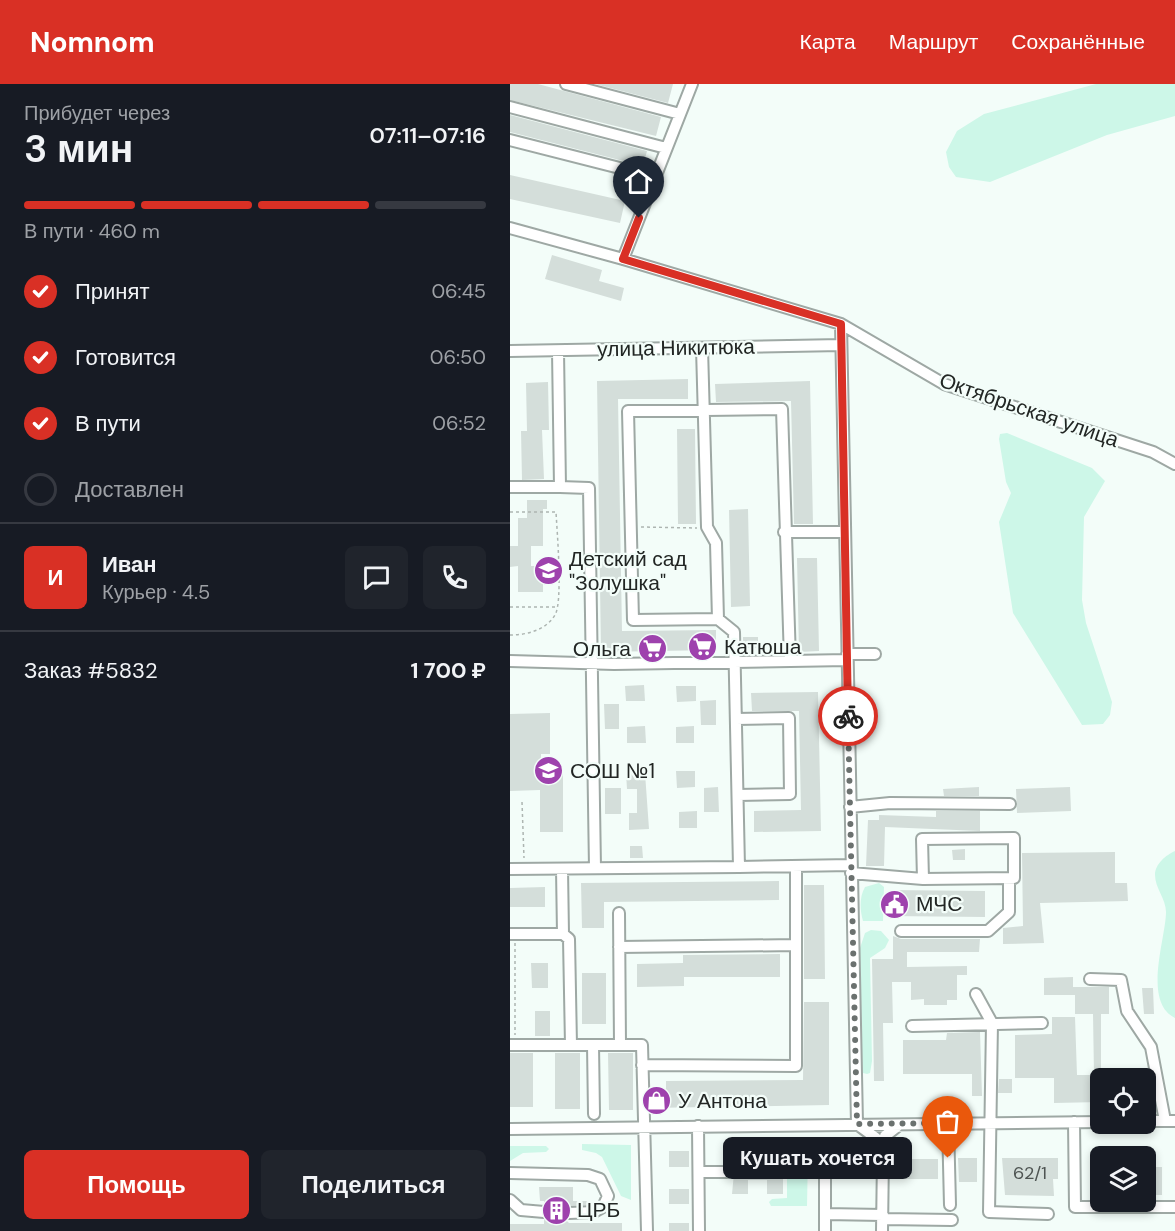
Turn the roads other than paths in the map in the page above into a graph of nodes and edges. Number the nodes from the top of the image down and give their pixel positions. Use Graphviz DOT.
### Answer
graph roads {
  1 [pos="567,84"];
  2 [pos="692,84"];
  3 [pos="510,107"];
  4 [pos="680,114"];
  5 [pos="510,141"];
  6 [pos="666,148"];
  7 [pos="655,177"];
  8 [pos="510,228"];
  9 [pos="623,259"];
  10 [pos="841,324"];
  11 [pos="841,345"];
  12 [pos="702,348"];
  13 [pos="510,351"];
  14 [pos="558,351"];
  15 [pos="704,410"];
  16 [pos="1175,464"];
  17 [pos="560,486"];
  18 [pos="510,487"];
  19 [pos="784,532"];
  20 [pos="845,532"];
  21 [pos="718,619"];
  22 [pos="875,654"];
  23 [pos="847,657"];
  24 [pos="735,660"];
  25 [pos="790,660"];
  26 [pos="510,661"];
  27 [pos="592,662"];
  28 [pos="736,718"];
  29 [pos="738,795"];
  30 [pos="1010,804"];
  31 [pos="850,807"];
  32 [pos="796,866"];
  33 [pos="739,867"];
  34 [pos="562,868"];
  35 [pos="595,868"];
  36 [pos="510,869"];
  37 [pos="851,869"];
  38 [pos="923,879"];
  39 [pos="1009,879"];
  40 [pos="619,913"];
  41 [pos="901,931"];
  42 [pos="512,934"];
  43 [pos="563,934"];
  44 [pos="796,945"];
  45 [pos="619,947"];
  46 [pos="1090,979"];
  47 [pos="976,994"];
  48 [pos="992,1023"];
  49 [pos="1042,1023"];
  50 [pos="912,1026"];
  51 [pos="513,1045"];
  52 [pos="572,1045"];
  53 [pos="593,1045"];
  54 [pos="620,1045"];
  55 [pos="642,1065"];
  56 [pos="594,1114"];
  57 [pos="1170,1121"];
  58 [pos="1074,1122"];
  59 [pos="1090,1122"];
  60 [pos="948,1123"];
  61 [pos="990,1123"];
  62 [pos="857,1124"];
  63 [pos="902,1124"];
  64 [pos="698,1126"];
  65 [pos="645,1127"];
  66 [pos="510,1128"];
  67 [pos="825,1150"];
  68 [pos="883,1156"];
  69 [pos="699,1172"];
  70 [pos="727,1172"];
  71 [pos="510,1173"];
  72 [pos="522,1175"];
  73 [pos="510,1185"];
  74 [pos="510,1200"];
  75 [pos="950,1204"];
  76 [pos="1175,1207"];
  77 [pos="569,1213"];
  78 [pos="825,1214"];
  79 [pos="1048,1214"];
  80 [pos="510,1215"];
  81 [pos="883,1217"];
  82 [pos="951,1220"];
  83 [pos="647,1231"];
  84 [pos="699,1231"];
  85 [pos="825,1231"];
  86 [pos="882,1231"];
  1 -- 4 [label="street"];
  2 -- 4 [label="street"];
  3 -- 6 [label="street"];
  4 -- 6 [label="street"];
  5 -- 7 [label="street"];
  6 -- 7 [label="street"];
  7 -- 9 [label="street"];
  8 -- 9 [label="street, Октябрьская улица"];
  9 -- 10 [label="street, Октябрьская улица"];
  10 -- 11 [label="street"];
  10 -- 16 [label="street, Октябрьская улица"];
  11 -- 12 [label="street, улица Никитюка"];
  11 -- 20 [label="street"];
  12 -- 14 [label="street, улица Никитюка"];
  12 -- 15 [label="street"];
  13 -- 14 [label="street, улица Никитюка"];
  14 -- 17 [label="street"];
  15 -- 19 [label="street"];
  15 -- 21 [label="street"];
  15 -- 21 [label="street"];
  17 -- 18 [label="street"];
  17 -- 27 [label="street"];
  19 -- 20 [label="street"];
  19 -- 25 [label="street"];
  20 -- 23 [label="street"];
  21 -- 24 [label="street"];
  22 -- 23 [label="street"];
  23 -- 25 [label="street"];
  23 -- 31 [label="street"];
  24 -- 25 [label="street"];
  24 -- 27 [label="street"];
  24 -- 28 [label="street"];
  26 -- 27 [label="street"];
  27 -- 35 [label="street"];
  28 -- 29 [label="street"];
  28 -- 29 [label="street"];
  29 -- 33 [label="street"];
  30 -- 31 [label="street"];
  31 -- 37 [label="street"];
  32 -- 33 [label="street"];
  32 -- 37 [label="street"];
  32 -- 44 [label="street"];
  33 -- 35 [label="street"];
  34 -- 35 [label="street"];
  34 -- 36 [label="street"];
  34 -- 43 [label="street"];
  37 -- 38 [label="street"];
  37 -- 62 [label="street"];
  38 -- 39 [label="street"];
  38 -- 39 [label="street"];
  39 -- 41 [label="street"];
  40 -- 45 [label="street"];
  42 -- 43 [label="street"];
  43 -- 52 [label="street"];
  44 -- 45 [label="street"];
  44 -- 55 [label="street"];
  45 -- 54 [label="street"];
  46 -- 57 [label="street"];
  47 -- 48 [label="street"];
  48 -- 49 [label="street"];
  48 -- 50 [label="street"];
  48 -- 61 [label="street"];
  51 -- 52 [label="street"];
  52 -- 53 [label="street"];
  53 -- 54 [label="street"];
  53 -- 56 [label="street"];
  54 -- 55 [label="street"];
  55 -- 65 [label="street"];
  58 -- 59 [label="street"];
  58 -- 61 [label="street"];
  58 -- 76 [label="street"];
  60 -- 61 [label="street"];
  60 -- 63 [label="street"];
  60 -- 75 [label="street"];
  61 -- 79 [label="street"];
  62 -- 63 [label="street"];
  62 -- 64 [label="street"];
  62 -- 68 [label="street"];
  63 -- 68 [label="street"];
  64 -- 65 [label="street"];
  64 -- 69 [label="street"];
  65 -- 66 [label="street"];
  65 -- 83 [label="street"];
  67 -- 78 [label="street"];
  68 -- 81 [label="street"];
  69 -- 70 [label="street"];
  69 -- 84 [label="street"];
  71 -- 72 [label="street"];
  72 -- 73 [label="street"];
  72 -- 77 [label="street"];
  74 -- 80 [label="street"];
  78 -- 81 [label="street"];
  78 -- 85 [label="street"];
  81 -- 82 [label="street"];
  81 -- 86 [label="street"];
}
